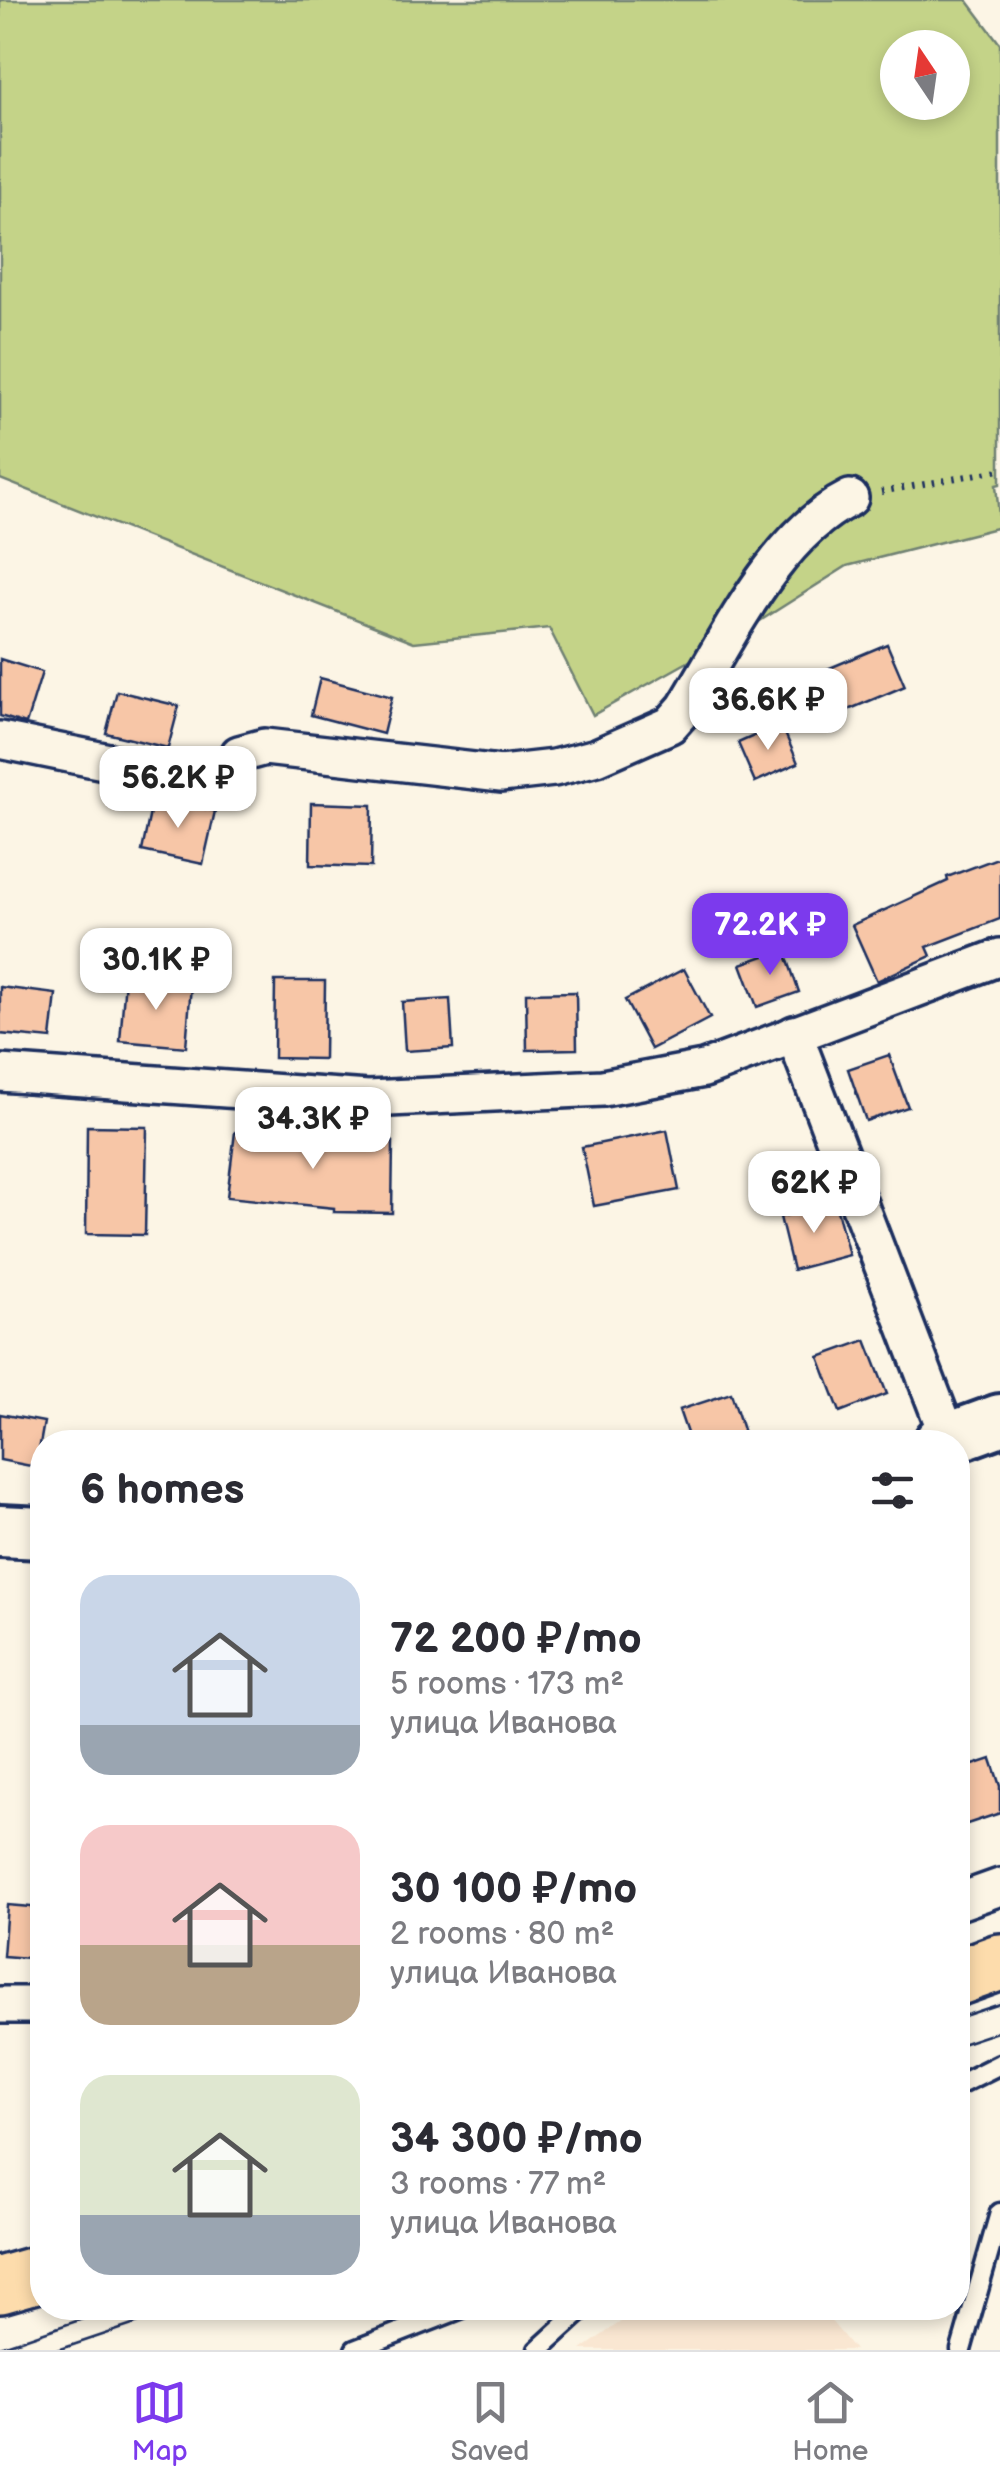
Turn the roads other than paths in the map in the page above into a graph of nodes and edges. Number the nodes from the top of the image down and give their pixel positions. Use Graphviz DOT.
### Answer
graph roads {
  1 [pos="850,498"];
  2 [pos="0,740"];
  3 [pos="1000,957"];
  4 [pos="794,1034"];
  5 [pos="0,1073"];
  6 [pos="1000,1420"];
  7 [pos="941,1430"];
  8 [pos="970,1431"];
  9 [pos="0,1531"];
  10 [pos="30,1533"];
  11 [pos="1000,1888"];
  12 [pos="970,1898"];
  13 [pos="1000,1962"];
  14 [pos="970,1973"];
  15 [pos="0,2005"];
  16 [pos="30,2006"];
  17 [pos="1000,2064"];
  18 [pos="970,2079"];
  19 [pos="1000,2213"];
  20 [pos="30,2276"];
  21 [pos="0,2285"];
  22 [pos="970,2314"];
  23 [pos="431,2320"];
  24 [pos="571,2320"];
  25 [pos="968,2320"];
  26 [pos="354,2350"];
  27 [pos="538,2350"];
  28 [pos="961,2350"];
  1 -- 2 [label="street"];
  3 -- 4 [label="street"];
  4 -- 5 [label="street"];
  4 -- 7 [label="street"];
  6 -- 8 [label="main road"];
  9 -- 10 [label="main road"];
  11 -- 12 [label="street"];
  13 -- 14 [label="main road"];
  15 -- 16 [label="street"];
  17 -- 18 [label="lane"];
  19 -- 22 [label="lane"];
  20 -- 21 [label="main road"];
  23 -- 26 [label="lane"];
  24 -- 27 [label="lane"];
  25 -- 28 [label="lane"];
}
